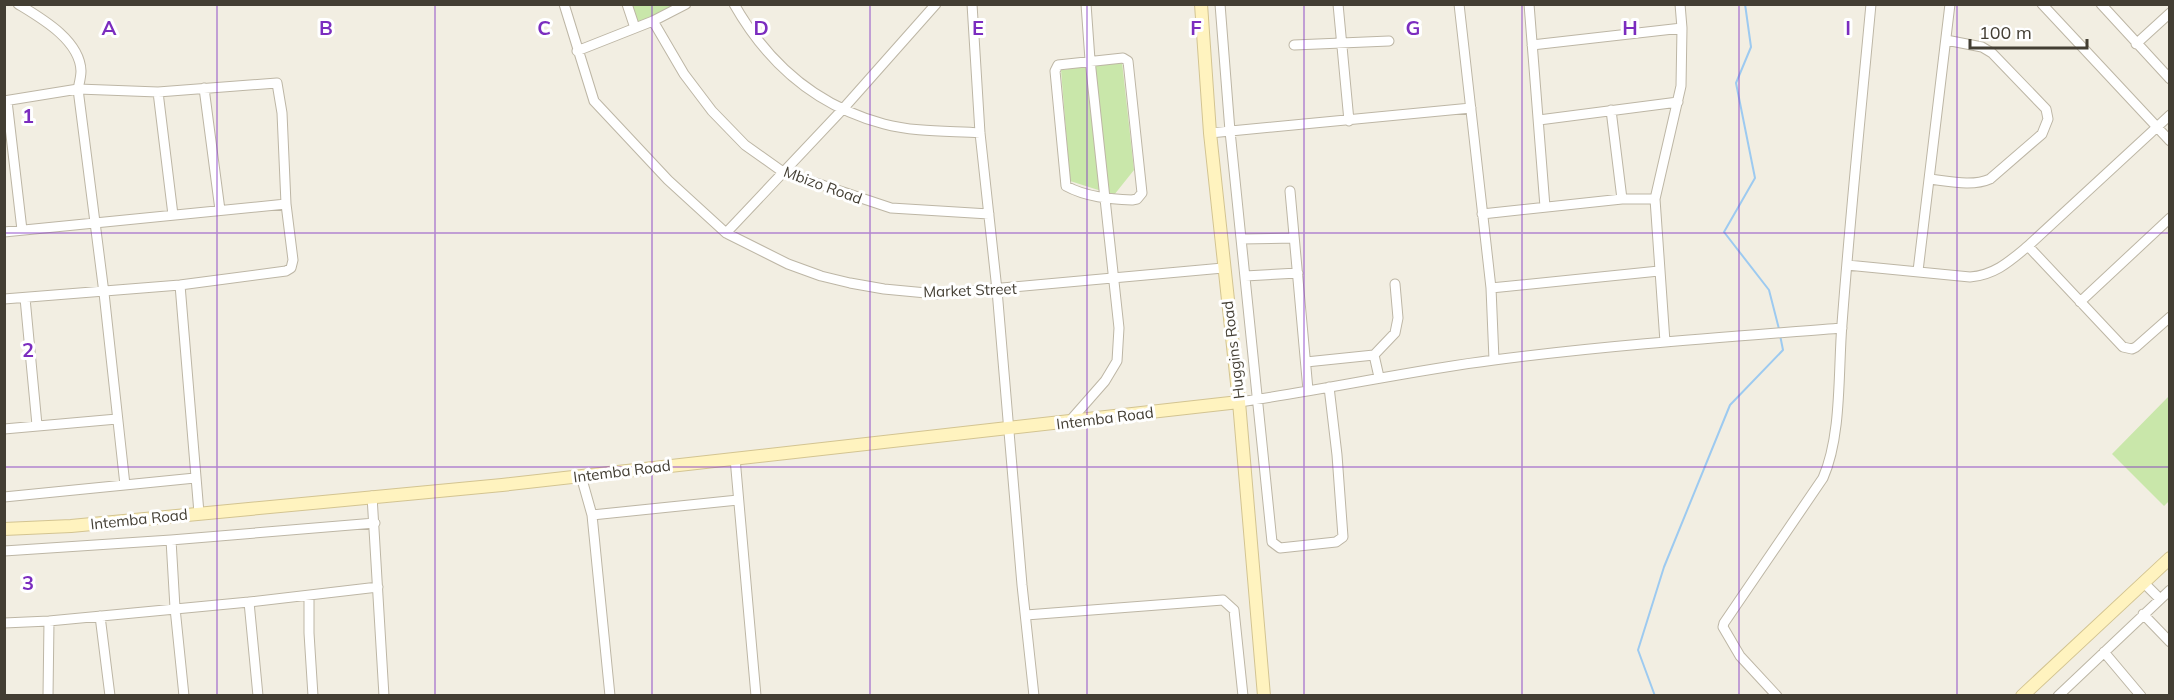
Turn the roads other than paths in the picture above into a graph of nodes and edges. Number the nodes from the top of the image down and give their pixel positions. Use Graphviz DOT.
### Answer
graph roads {
  1 [pos="564,4"];
  2 [pos="627,4"];
  3 [pos="686,4"];
  4 [pos="734,4"];
  5 [pos="936,4"];
  6 [pos="972,4"];
  7 [pos="1086,4"];
  8 [pos="1202,4"];
  9 [pos="1220,4"];
  10 [pos="1338,4"];
  11 [pos="1460,4"];
  12 [pos="1529,4"];
  13 [pos="1680,4"];
  14 [pos="1871,4"];
  15 [pos="1950,4"];
  16 [pos="2043,4"];
  17 [pos="2101,4"];
  18 [pos="23,6"];
  19 [pos="2169,13"];
  20 [pos="653,21"];
  21 [pos="635,28"];
  22 [pos="1682,28"];
  23 [pos="1946,40"];
  24 [pos="1389,41"];
  25 [pos="1342,42"];
  26 [pos="2136,44"];
  27 [pos="1294,45"];
  28 [pos="1532,45"];
  29 [pos="577,51"];
  30 [pos="1090,60"];
  31 [pos="2169,79"];
  32 [pos="204,88"];
  33 [pos="78,89"];
  34 [pos="158,92"];
  35 [pos="6,101"];
  36 [pos="1678,102"];
  37 [pos="1471,108"];
  38 [pos="842,110"];
  39 [pos="1611,110"];
  40 [pos="2169,115"];
  41 [pos="1539,120"];
  42 [pos="1349,121"];
  43 [pos="2157,128"];
  44 [pos="1230,131"];
  45 [pos="980,133"];
  46 [pos="1210,133"];
  47 [pos="2169,141"];
  48 [pos="783,172"];
  49 [pos="1929,179"];
  50 [pos="1290,190"];
  51 [pos="1105,199"];
  52 [pos="1622,199"];
  53 [pos="1655,199"];
  54 [pos="286,204"];
  55 [pos="1545,207"];
  56 [pos="220,210"];
  57 [pos="989,214"];
  58 [pos="1482,214"];
  59 [pos="173,215"];
  60 [pos="2169,218"];
  61 [pos="95,224"];
  62 [pos="22,230"];
  63 [pos="4,232"];
  64 [pos="726,233"];
  65 [pos="1294,238"];
  66 [pos="1241,239"];
  67 [pos="2028,246"];
  68 [pos="1847,266"];
  69 [pos="1223,268"];
  70 [pos="1659,271"];
  71 [pos="1918,271"];
  72 [pos="1298,273"];
  73 [pos="1245,276"];
  74 [pos="1114,279"];
  75 [pos="1395,284"];
  76 [pos="180,285"];
  77 [pos="1491,288"];
  78 [pos="997,290"];
  79 [pos="104,293"];
  80 [pos="25,298"];
  81 [pos="4,299"];
  82 [pos="2080,302"];
  83 [pos="2169,317"];
  84 [pos="1842,328"];
  85 [pos="1665,342"];
  86 [pos="1374,355"];
  87 [pos="1494,360"];
  88 [pos="1306,362"];
  89 [pos="1380,377"];
  90 [pos="1329,387"];
  91 [pos="1308,390"];
  92 [pos="1258,399"];
  93 [pos="1239,402"];
  94 [pos="117,419"];
  95 [pos="1069,422"];
  96 [pos="37,425"];
  97 [pos="4,429"];
  98 [pos="1009,429"];
  99 [pos="735,458"];
  100 [pos="581,476"];
  101 [pos="195,478"];
  102 [pos="125,485"];
  103 [pos="372,496"];
  104 [pos="4,497"];
  105 [pos="738,500"];
  106 [pos="199,513"];
  107 [pos="592,515"];
  108 [pos="375,523"];
  109 [pos="4,529"];
  110 [pos="171,540"];
  111 [pos="4,551"];
  112 [pos="2169,558"];
  113 [pos="2143,582"];
  114 [pos="378,587"];
  115 [pos="2169,590"];
  116 [pos="309,596"];
  117 [pos="2160,599"];
  118 [pos="249,602"];
  119 [pos="175,608"];
  120 [pos="2143,614"];
  121 [pos="1026,615"];
  122 [pos="100,616"];
  123 [pos="49,621"];
  124 [pos="4,623"];
  125 [pos="2169,642"];
  126 [pos="2104,652"];
  127 [pos="2141,695"];
  128 [pos="48,696"];
  129 [pos="110,696"];
  130 [pos="184,696"];
  131 [pos="258,696"];
  132 [pos="313,696"];
  133 [pos="384,696"];
  134 [pos="610,696"];
  135 [pos="756,696"];
  136 [pos="1034,696"];
  137 [pos="1243,696"];
  138 [pos="1264,696"];
  139 [pos="1777,696"];
  140 [pos="2022,696"];
  141 [pos="2058,696"];
  1 -- 29 [label="street, Market Street"];
  2 -- 21 [label="street"];
  3 -- 20 [label="street"];
  4 -- 38 [label="street"];
  5 -- 38 [label="street"];
  6 -- 45 [label="street"];
  7 -- 30 [label="street"];
  8 -- 46 [label="street, Huggins Road"];
  9 -- 44 [label="street"];
  10 -- 25 [label="street"];
  11 -- 37 [label="street"];
  12 -- 28 [label="street"];
  13 -- 22 [label="street"];
  14 -- 68 [label="street"];
  15 -- 23 [label="street"];
  16 -- 43 [label="street"];
  17 -- 26 [label="street"];
  18 -- 33 [label="street"];
  19 -- 26 [label="street"];
  20 -- 21 [label="street"];
  20 -- 48 [label="street, Mbizo Road"];
  21 -- 29 [label="street"];
  22 -- 28 [label="street"];
  22 -- 36 [label="street"];
  23 -- 49 [label="street"];
  23 -- 49 [label="street"];
  24 -- 25 [label="street"];
  25 -- 27 [label="street"];
  25 -- 42 [label="street"];
  26 -- 31 [label="street"];
  28 -- 41 [label="street"];
  29 -- 64 [label="street, Market Street"];
  30 -- 51 [label="street"];
  30 -- 51 [label="street"];
  30 -- 51 [label="street"];
  32 -- 34 [label="street"];
  32 -- 54 [label="street"];
  32 -- 56 [label="street"];
  33 -- 34 [label="street"];
  33 -- 35 [label="street"];
  33 -- 61 [label="street"];
  34 -- 59 [label="street"];
  35 -- 62 [label="street"];
  36 -- 39 [label="street"];
  36 -- 53 [label="street"];
  37 -- 42 [label="street"];
  37 -- 58 [label="street"];
  38 -- 45 [label="street"];
  38 -- 48 [label="street"];
  39 -- 41 [label="street"];
  39 -- 52 [label="street"];
  40 -- 43 [label="street"];
  41 -- 55 [label="street"];
  42 -- 44 [label="street"];
  43 -- 47 [label="street"];
  43 -- 67 [label="street"];
  44 -- 46 [label="street"];
  44 -- 66 [label="street"];
  45 -- 57 [label="street"];
  46 -- 69 [label="street, Huggins Road"];
  48 -- 57 [label="street, Mbizo Road"];
  48 -- 64 [label="street"];
  49 -- 71 [label="street"];
  50 -- 65 [label="street"];
  51 -- 74 [label="street"];
  52 -- 53 [label="street"];
  52 -- 55 [label="street"];
  53 -- 70 [label="street"];
  54 -- 56 [label="street"];
  54 -- 76 [label="street"];
  55 -- 58 [label="street"];
  56 -- 59 [label="street"];
  57 -- 78 [label="street"];
  58 -- 77 [label="street"];
  59 -- 61 [label="street"];
  60 -- 82 [label="street"];
  61 -- 62 [label="street"];
  61 -- 79 [label="street"];
  62 -- 63 [label="street"];
  64 -- 78 [label="street, Market Street"];
  65 -- 66 [label="street"];
  65 -- 72 [label="street"];
  66 -- 73 [label="street"];
  67 -- 71 [label="street"];
  67 -- 82 [label="street"];
  68 -- 71 [label="street"];
  68 -- 84 [label="street"];
  69 -- 74 [label="street, Market Street"];
  69 -- 93 [label="street, Huggins Road"];
  70 -- 77 [label="street"];
  70 -- 85 [label="street"];
  72 -- 73 [label="street"];
  72 -- 88 [label="street"];
  73 -- 92 [label="street"];
  74 -- 78 [label="street, Market Street"];
  74 -- 95 [label="street"];
  75 -- 86 [label="street"];
  76 -- 79 [label="street"];
  76 -- 101 [label="street"];
  77 -- 87 [label="street"];
  78 -- 98 [label="street"];
  79 -- 80 [label="street"];
  79 -- 94 [label="street"];
  80 -- 81 [label="street"];
  80 -- 96 [label="street"];
  82 -- 83 [label="street"];
  84 -- 85 [label="street"];
  84 -- 139 [label="street"];
  85 -- 87 [label="street"];
  86 -- 88 [label="street"];
  86 -- 89 [label="street"];
  87 -- 89 [label="street"];
  88 -- 91 [label="street"];
  89 -- 90 [label="street"];
  90 -- 91 [label="street"];
  90 -- 92 [label="street"];
  91 -- 92 [label="street"];
  92 -- 93 [label="street"];
  93 -- 95 [label="street, Intemba Road"];
  93 -- 138 [label="street, Huggins Road"];
  94 -- 96 [label="street"];
  94 -- 102 [label="street"];
  95 -- 98 [label="street, Intemba Road"];
  96 -- 97 [label="street"];
  98 -- 99 [label="street, Intemba Road"];
  98 -- 121 [label="street"];
  99 -- 100 [label="street, Intemba Road"];
  99 -- 105 [label="street"];
  100 -- 103 [label="street, Intemba Road"];
  100 -- 107 [label="street"];
  101 -- 102 [label="street"];
  101 -- 106 [label="street"];
  102 -- 104 [label="street"];
  103 -- 106 [label="street, Intemba Road"];
  103 -- 108 [label="street"];
  105 -- 107 [label="street"];
  105 -- 135 [label="street"];
  106 -- 109 [label="street, Intemba Road"];
  107 -- 134 [label="street"];
  108 -- 110 [label="street"];
  108 -- 114 [label="street"];
  110 -- 111 [label="street"];
  110 -- 119 [label="street"];
  112 -- 113 [label="street"];
  113 -- 117 [label="street"];
  113 -- 140 [label="street"];
  114 -- 116 [label="street"];
  114 -- 133 [label="street"];
  115 -- 117 [label="street"];
  116 -- 118 [label="street"];
  116 -- 132 [label="street"];
  117 -- 120 [label="street"];
  118 -- 119 [label="street"];
  118 -- 131 [label="street"];
  119 -- 122 [label="street"];
  119 -- 130 [label="street"];
  120 -- 125 [label="street"];
  120 -- 126 [label="street"];
  121 -- 136 [label="street"];
  121 -- 137 [label="street"];
  122 -- 123 [label="street"];
  122 -- 129 [label="street"];
  123 -- 124 [label="street"];
  123 -- 128 [label="street"];
  126 -- 127 [label="street"];
  126 -- 141 [label="street"];
}
